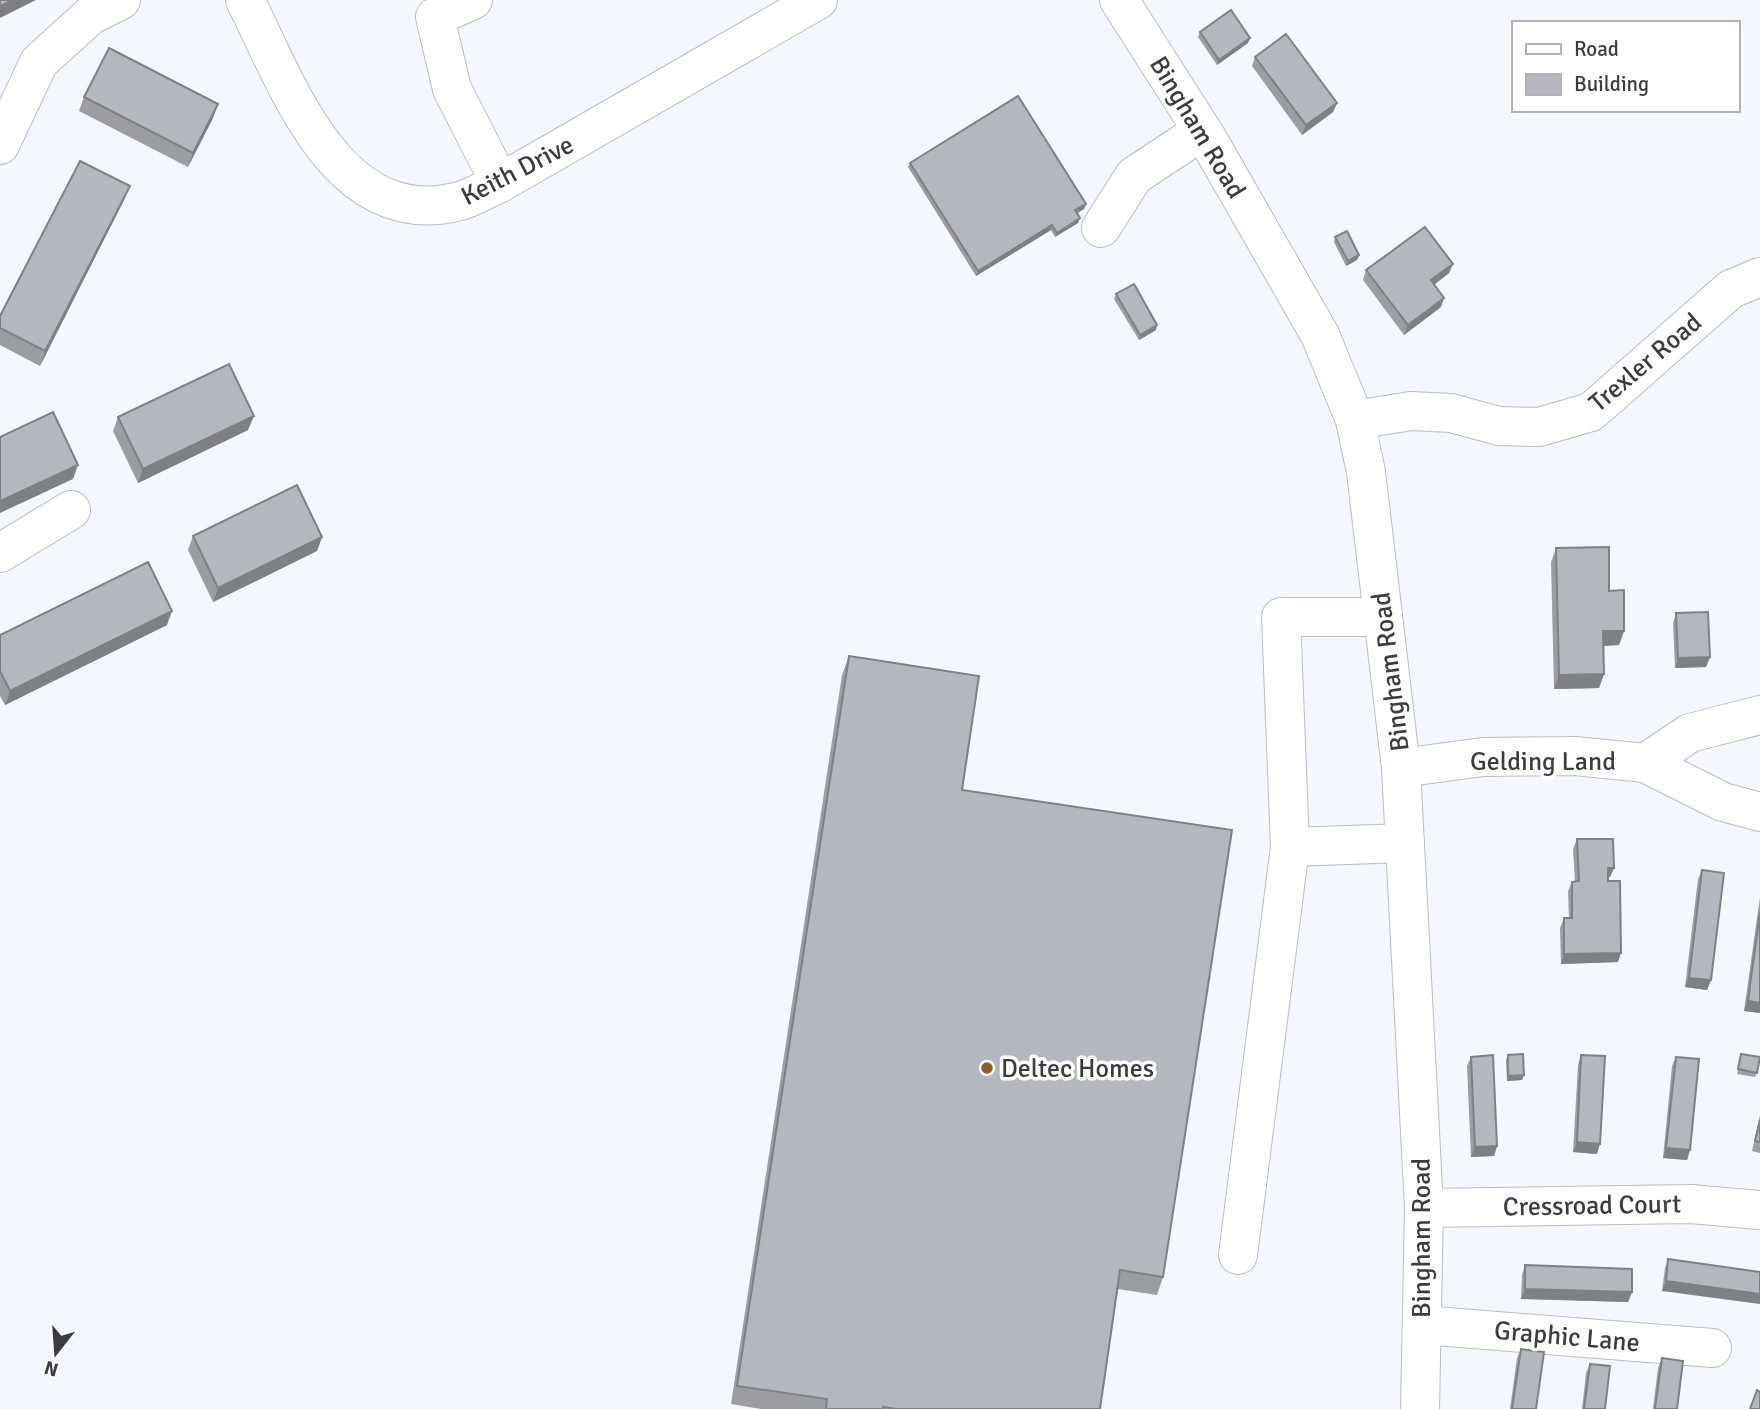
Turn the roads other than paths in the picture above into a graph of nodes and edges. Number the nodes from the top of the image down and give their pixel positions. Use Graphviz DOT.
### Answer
graph roads {
  1 [pos="121,0"];
  2 [pos="245,0"];
  3 [pos="473,0"];
  4 [pos="818,0"];
  5 [pos="1119,0"];
  6 [pos="1202,131"];
  7 [pos="1,141"];
  8 [pos="500,183"];
  9 [pos="1101,228"];
  10 [pos="1760,277"];
  11 [pos="1355,420"];
  12 [pos="71,510"];
  13 [pos="0,553"];
  14 [pos="1383,617"];
  15 [pos="1760,715"];
  16 [pos="1645,763"];
  17 [pos="1401,768"];
  18 [pos="1760,812"];
  19 [pos="1405,843"];
  20 [pos="1290,847"];
  21 [pos="1424,1208"];
  22 [pos="1760,1210"];
  23 [pos="1238,1255"];
  24 [pos="1422,1325"];
  25 [pos="1712,1348"];
  26 [pos="1420,1409"];
  1 -- 7 [label="street"];
  2 -- 8 [label="street, Keith Drive"];
  3 -- 8 [label="street"];
  4 -- 8 [label="street, Keith Drive"];
  5 -- 6 [label="street, Bingham Road"];
  6 -- 9 [label="street"];
  6 -- 11 [label="street, Bingham Road"];
  10 -- 11 [label="street, Trexler Road"];
  11 -- 14 [label="street, Bingham Road"];
  12 -- 13 [label="street"];
  14 -- 17 [label="street, Bingham Road"];
  14 -- 20 [label="street"];
  15 -- 16 [label="street"];
  16 -- 17 [label="street, Gelding Land"];
  16 -- 18 [label="street, Gelding Land"];
  17 -- 19 [label="street, Bingham Road"];
  19 -- 20 [label="street"];
  19 -- 21 [label="street, Bingham Road"];
  20 -- 23 [label="street"];
  21 -- 22 [label="street, Cressroad Court"];
  21 -- 24 [label="street, Bingham Road"];
  24 -- 25 [label="street, Graphic Lane"];
  24 -- 26 [label="street, Bingham Road"];
}
